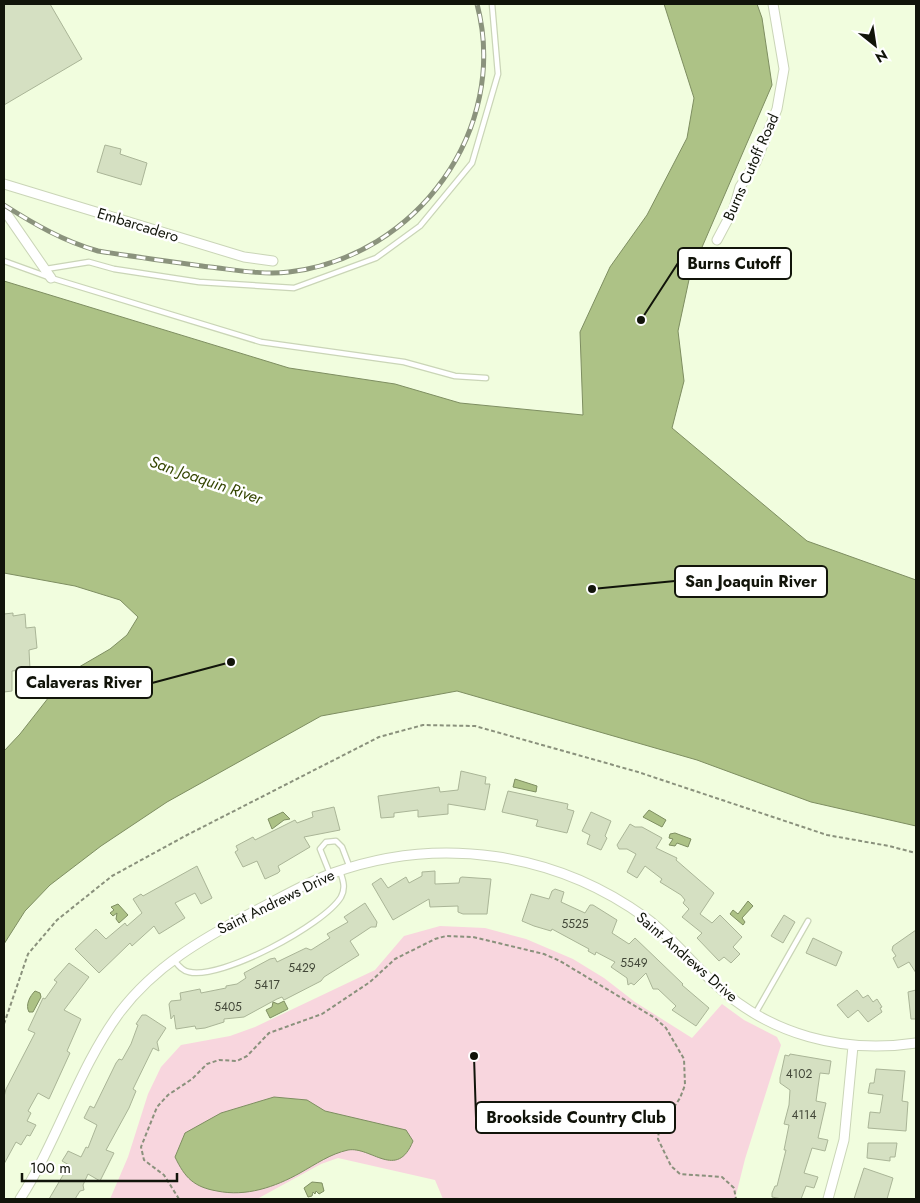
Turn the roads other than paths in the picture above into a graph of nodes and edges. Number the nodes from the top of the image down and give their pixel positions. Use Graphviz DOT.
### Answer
graph roads {
  1 [pos="492,4"];
  2 [pos="773,4"];
  3 [pos="4,184"];
  4 [pos="4,210"];
  5 [pos="717,240"];
  6 [pos="4,261"];
  7 [pos="273,261"];
  8 [pos="46,269"];
  9 [pos="51,278"];
  10 [pos="486,378"];
  11 [pos="345,869"];
  12 [pos="330,874"];
  13 [pos="808,921"];
  14 [pos="173,960"];
  15 [pos="754,1014"];
  16 [pos="916,1043"];
  17 [pos="853,1046"];
  18 [pos="20,1199"];
  19 [pos="828,1199"];
  1 -- 8 [label="lane"];
  2 -- 5 [label="street, Burns Cutoff Road"];
  3 -- 7 [label="street, Embarcadero"];
  4 -- 8 [label="street"];
  6 -- 9 [label="lane"];
  8 -- 9 [label="street"];
  9 -- 10 [label="lane"];
  11 -- 12 [label="street, Saint Andrews Drive"];
  11 -- 12 [label="lane"];
  11 -- 14 [label="lane"];
  11 -- 15 [label="street, Saint Andrews Drive"];
  12 -- 14 [label="street, Saint Andrews Drive"];
  13 -- 15 [label="lane"];
  14 -- 18 [label="street, Saint Andrews Drive"];
  15 -- 17 [label="street, Saint Andrews Drive"];
  16 -- 17 [label="street, Saint Andrews Drive"];
  17 -- 19 [label="street"];
}
